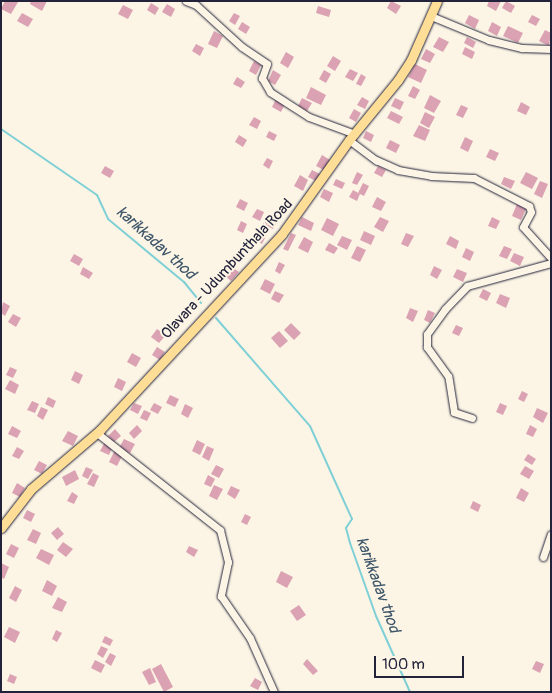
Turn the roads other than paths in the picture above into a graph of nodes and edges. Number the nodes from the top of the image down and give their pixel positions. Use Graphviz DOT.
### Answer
graph roads {
  1 [pos="186,1"];
  2 [pos="437,1"];
  3 [pos="431,16"];
  4 [pos="551,50"];
  5 [pos="352,137"];
  6 [pos="551,258"];
  7 [pos="551,263"];
  8 [pos="472,418"];
  9 [pos="97,433"];
  10 [pos="1,528"];
  11 [pos="551,534"];
  12 [pos="543,557"];
  13 [pos="274,692"];
  1 -- 5 [label="street"];
  2 -- 3 [label="main road, Olavara - Udumbunthala Road"];
  3 -- 4 [label="street"];
  3 -- 5 [label="main road, Olavara - Udumbunthala Road"];
  5 -- 6 [label="street"];
  5 -- 9 [label="main road, Olavara - Udumbunthala Road"];
  7 -- 8 [label="street"];
  9 -- 10 [label="main road, Olavara - Udumbunthala Road"];
  9 -- 13 [label="street"];
  11 -- 12 [label="street"];
}
